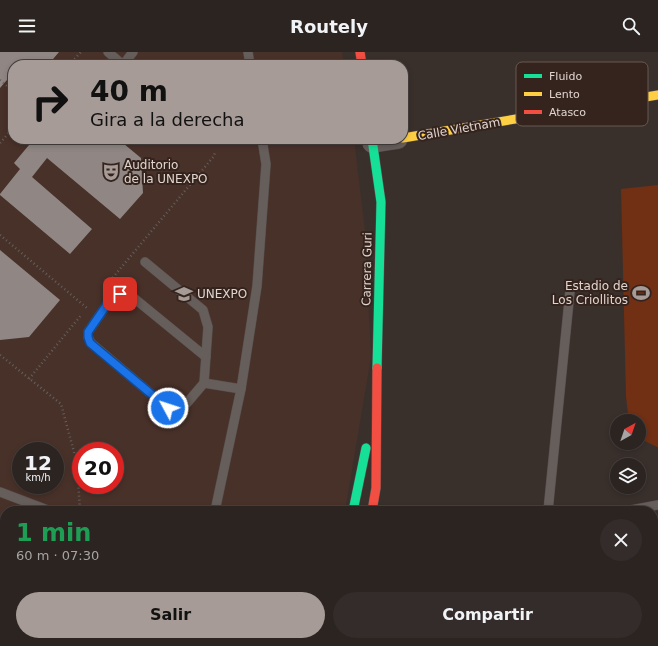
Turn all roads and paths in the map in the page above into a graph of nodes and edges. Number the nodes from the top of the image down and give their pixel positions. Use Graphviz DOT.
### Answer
graph roads {
  1 [pos="81,52"];
  2 [pos="108,52"];
  3 [pos="133,52"];
  4 [pos="74,60"];
  5 [pos="117,60"];
  6 [pos="127,60"];
  7 [pos="0,80"];
  8 [pos="8,87"];
  9 [pos="658,96"];
  10 [pos="648,98"];
  11 [pos="516,119"];
  12 [pos="8,134"];
  13 [pos="408,137"];
  14 [pos="0,143"];
  15 [pos="216,144"];
  16 [pos="263,144"];
  17 [pos="372,144"];
  18 [pos="0,235"];
  19 [pos="145,262"];
  20 [pos="103,289"];
  21 [pos="570,291"];
  22 [pos="91,304"];
  23 [pos="83,314"];
  24 [pos="0,356"];
  25 [pos="206,357"];
  26 [pos="29,379"];
  27 [pos="204,383"];
  28 [pos="241,389"];
  29 [pos="376,400"];
  30 [pos="0,492"];
  31 [pos="37,506"];
  32 [pos="80,506"];
  33 [pos="216,506"];
  34 [pos="354,506"];
  35 [pos="373,506"];
  36 [pos="548,506"];
  1 -- 4 [label="path"];
  2 -- 5 [label="lane"];
  3 -- 6 [label="lane"];
  7 -- 8 [label="path"];
  9 -- 10 [label="street, Calle Vietnam"];
  11 -- 13 [label="street, Calle Vietnam"];
  12 -- 14 [label="path"];
  15 -- 20 [label="path"];
  16 -- 28 [label="lane"];
  17 -- 29 [label="street, Carrera Guri"];
  18 -- 22 [label="path"];
  19 -- 25 [label="lane"];
  21 -- 36 [label="lane"];
  23 -- 26 [label="path"];
  24 -- 26 [label="path"];
  25 -- 27 [label="lane"];
  25 -- 27 [label="lane"];
  26 -- 32 [label="path"];
  27 -- 28 [label="lane"];
  28 -- 33 [label="lane"];
  29 -- 34 [label="street, Carrera Guri"];
  29 -- 35 [label="street, Carrera Guri"];
  30 -- 31 [label="lane"];
}
